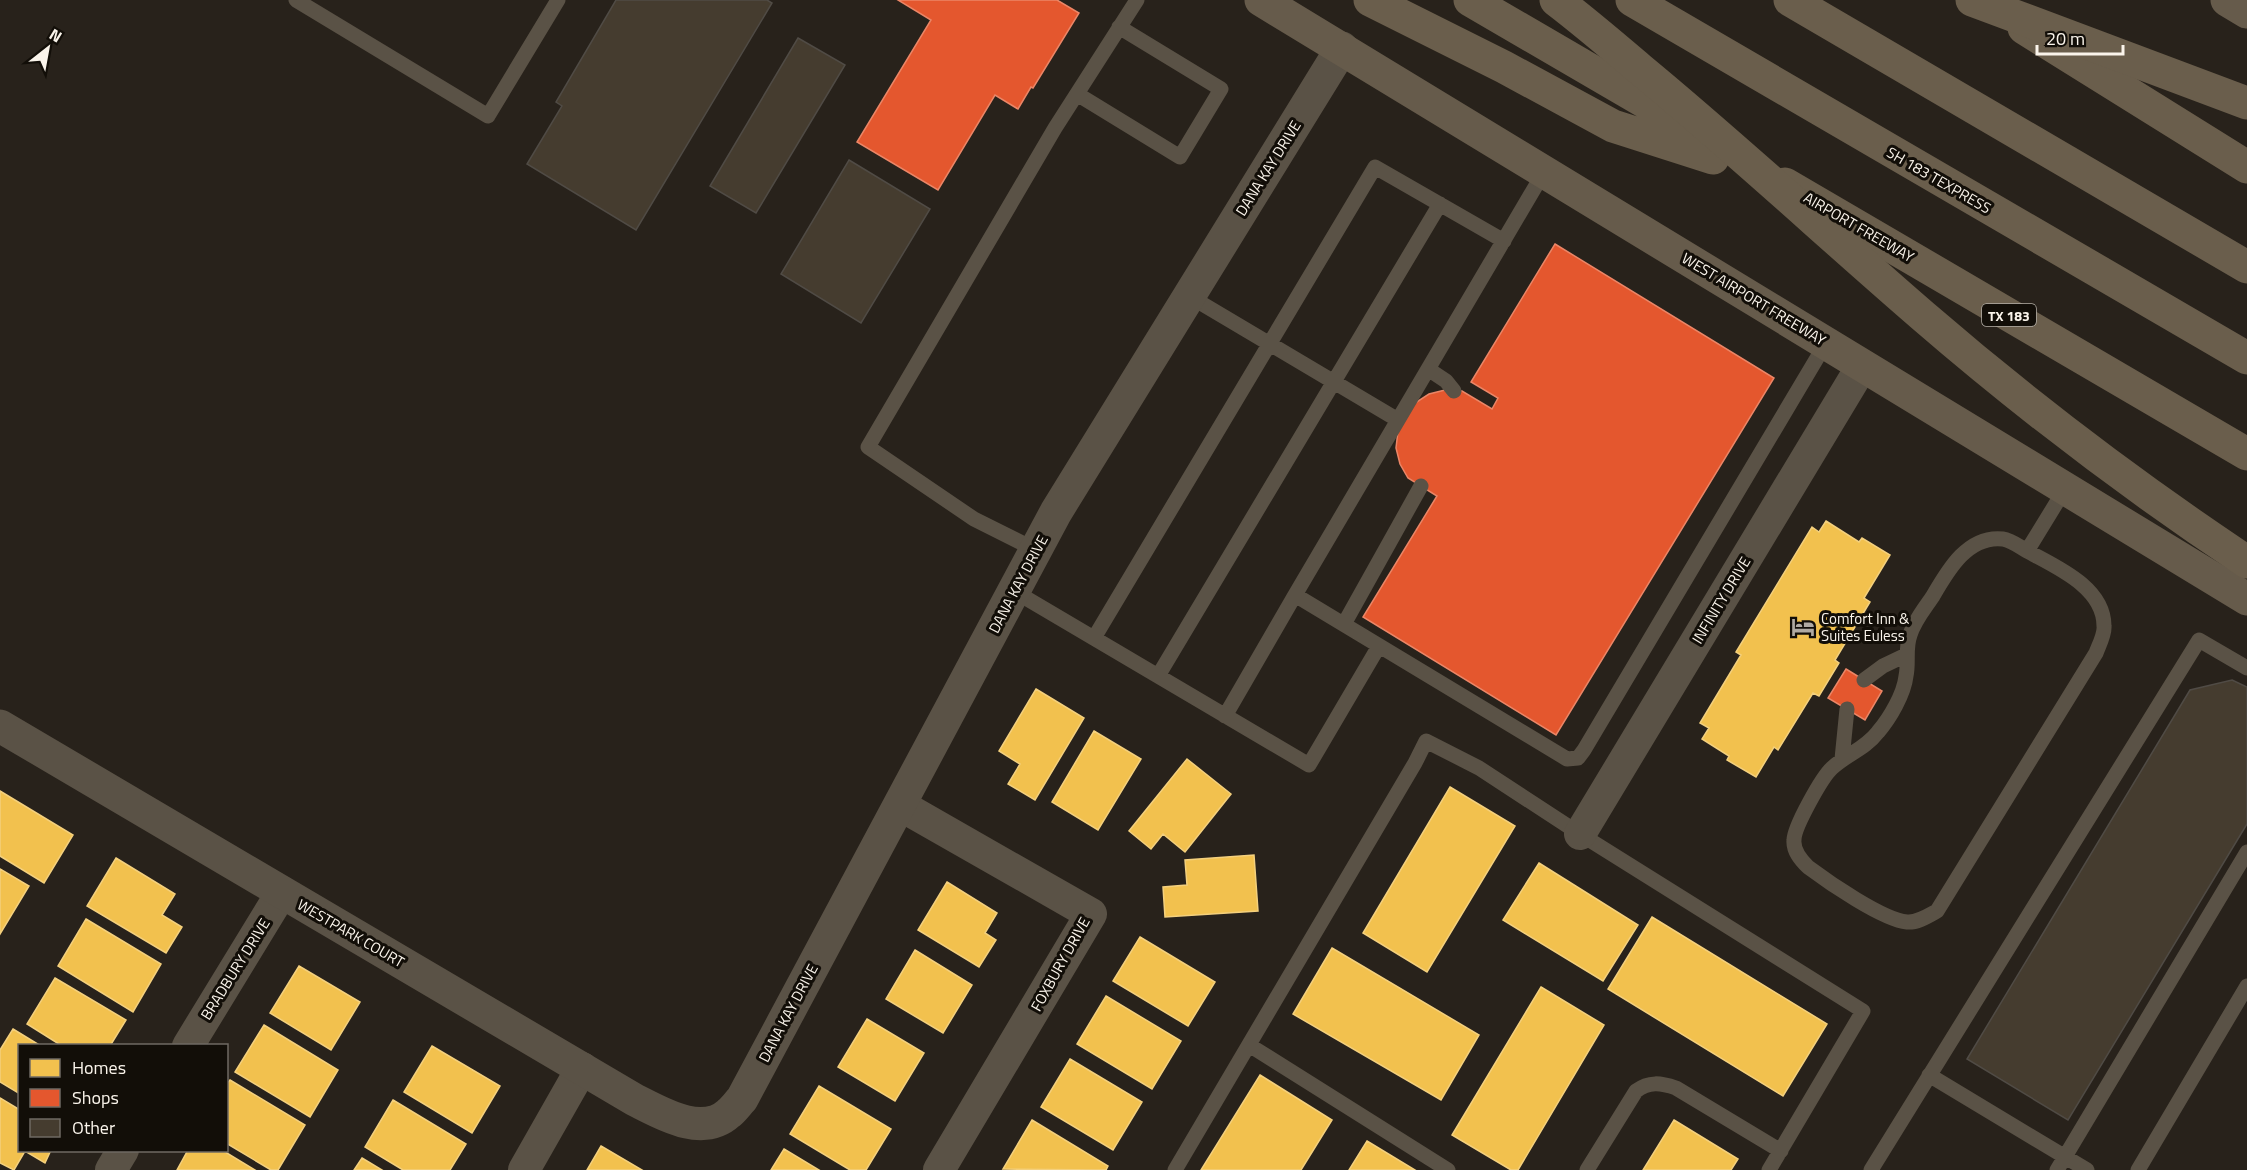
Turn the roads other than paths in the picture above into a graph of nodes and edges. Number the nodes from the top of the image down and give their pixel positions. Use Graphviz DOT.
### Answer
graph roads {
  1 [pos="296,0"];
  2 [pos="558,0"];
  3 [pos="1135,0"];
  4 [pos="1261,0"];
  5 [pos="1370,0"];
  6 [pos="1470,0"];
  7 [pos="1556,0"];
  8 [pos="1632,0"];
  9 [pos="1791,0"];
  10 [pos="1974,0"];
  11 [pos="2227,0"];
  12 [pos="2247,12"];
  13 [pos="1119,27"];
  14 [pos="1342,48"];
  15 [pos="1077,94"];
  16 [pos="2247,103"];
  17 [pos="2247,167"];
  18 [pos="1544,172"];
  19 [pos="1771,176"];
  20 [pos="1440,204"];
  21 [pos="1503,241"];
  22 [pos="2247,267"];
  23 [pos="1189,296"];
  24 [pos="1269,343"];
  25 [pos="1826,343"];
  26 [pos="2247,358"];
  27 [pos="1862,366"];
  28 [pos="1428,369"];
  29 [pos="1333,382"];
  30 [pos="1454,391"];
  31 [pos="1398,420"];
  32 [pos="2247,454"];
  33 [pos="1421,486"];
  34 [pos="2065,489"];
  35 [pos="1036,550"];
  36 [pos="2027,551"];
  37 [pos="2247,562"];
  38 [pos="1014,591"];
  39 [pos="1294,595"];
  40 [pos="2247,598"];
  41 [pos="1344,624"];
  42 [pos="1094,638"];
  43 [pos="1379,646"];
  44 [pos="1906,655"];
  45 [pos="2247,668"];
  46 [pos="1158,676"];
  47 [pos="1864,680"];
  48 [pos="1847,709"];
  49 [pos="1226,716"];
  50 [pos="0,726"];
  51 [pos="1842,759"];
  52 [pos="900,805"];
  53 [pos="1580,834"];
  54 [pos="2247,852"];
  55 [pos="282,892"];
  56 [pos="2247,986"];
  57 [pos="189,1044"];
  58 [pos="1249,1045"];
  59 [pos="582,1068"];
  60 [pos="1929,1075"];
  61 [pos="709,1124"];
  62 [pos="1781,1150"];
  63 [pos="122,1152"];
  64 [pos="2061,1164"];
  65 [pos="111,1170"];
  66 [pos="524,1170"];
  67 [pos="939,1170"];
  68 [pos="1175,1170"];
  69 [pos="1448,1170"];
  70 [pos="1587,1170"];
  71 [pos="1769,1170"];
  72 [pos="1871,1170"];
  73 [pos="2087,1170"];
  74 [pos="2138,1170"];
  1 -- 2 [label="lane"];
  3 -- 13 [label="lane"];
  4 -- 14 [label="main road, WEST AIRPORT FREEWAY"];
  5 -- 19 [label="highway"];
  6 -- 19 [label="highway, AIRPORT FREEWAY / TX 183"];
  7 -- 37 [label="highway, bridge"];
  8 -- 26 [label="highway, SH 183 TEXPRESS"];
  9 -- 22 [label="highway"];
  10 -- 16 [label="highway, bridge"];
  10 -- 17 [label="highway"];
  11 -- 12 [label="main road"];
  13 -- 15 [label="lane"];
  13 -- 15 [label="lane"];
  14 -- 18 [label="main road, WEST AIRPORT FREEWAY"];
  14 -- 23 [label="street, DANA KAY DRIVE"];
  15 -- 35 [label="lane"];
  18 -- 21 [label="lane"];
  18 -- 25 [label="main road, WEST AIRPORT FREEWAY"];
  19 -- 32 [label="highway, AIRPORT FREEWAY / TX 183"];
  20 -- 21 [label="lane"];
  20 -- 24 [label="lane"];
  20 -- 29 [label="lane"];
  21 -- 28 [label="lane"];
  23 -- 24 [label="lane"];
  23 -- 35 [label="street, DANA KAY DRIVE"];
  24 -- 29 [label="lane"];
  24 -- 42 [label="lane"];
  25 -- 27 [label="main road, WEST AIRPORT FREEWAY"];
  25 -- 43 [label="lane"];
  27 -- 34 [label="main road, WEST AIRPORT FREEWAY"];
  27 -- 53 [label="street, INFINITY DRIVE"];
  28 -- 30 [label="lane"];
  28 -- 31 [label="lane"];
  29 -- 31 [label="lane"];
  29 -- 46 [label="lane"];
  31 -- 39 [label="lane"];
  33 -- 41 [label="lane"];
  34 -- 36 [label="lane"];
  34 -- 40 [label="main road, WEST AIRPORT FREEWAY"];
  35 -- 38 [label="street, DANA KAY DRIVE"];
  36 -- 44 [label="lane"];
  36 -- 51 [label="lane"];
  38 -- 42 [label="lane"];
  38 -- 52 [label="street, DANA KAY DRIVE"];
  39 -- 41 [label="lane"];
  39 -- 49 [label="lane"];
  41 -- 43 [label="lane"];
  42 -- 46 [label="lane"];
  43 -- 49 [label="lane"];
  44 -- 47 [label="lane"];
  44 -- 51 [label="lane"];
  45 -- 60 [label="lane"];
  46 -- 49 [label="lane"];
  48 -- 51 [label="lane"];
  50 -- 55 [label="street, WESTPARK COURT"];
  52 -- 61 [label="street, DANA KAY DRIVE"];
  52 -- 67 [label="street, FOXBURY DRIVE"];
  53 -- 58 [label="lane"];
  53 -- 62 [label="lane"];
  54 -- 64 [label="lane"];
  55 -- 57 [label="street, BRADBURY DRIVE"];
  55 -- 59 [label="street, WESTPARK COURT"];
  56 -- 74 [label="lane"];
  58 -- 68 [label="lane"];
  58 -- 69 [label="lane"];
  59 -- 61 [label="street, WESTPARK COURT"];
  59 -- 66 [label="street"];
  60 -- 64 [label="lane"];
  60 -- 72 [label="lane"];
  62 -- 70 [label="lane"];
  62 -- 71 [label="lane"];
  63 -- 65 [label="street"];
  64 -- 73 [label="lane"];
}
